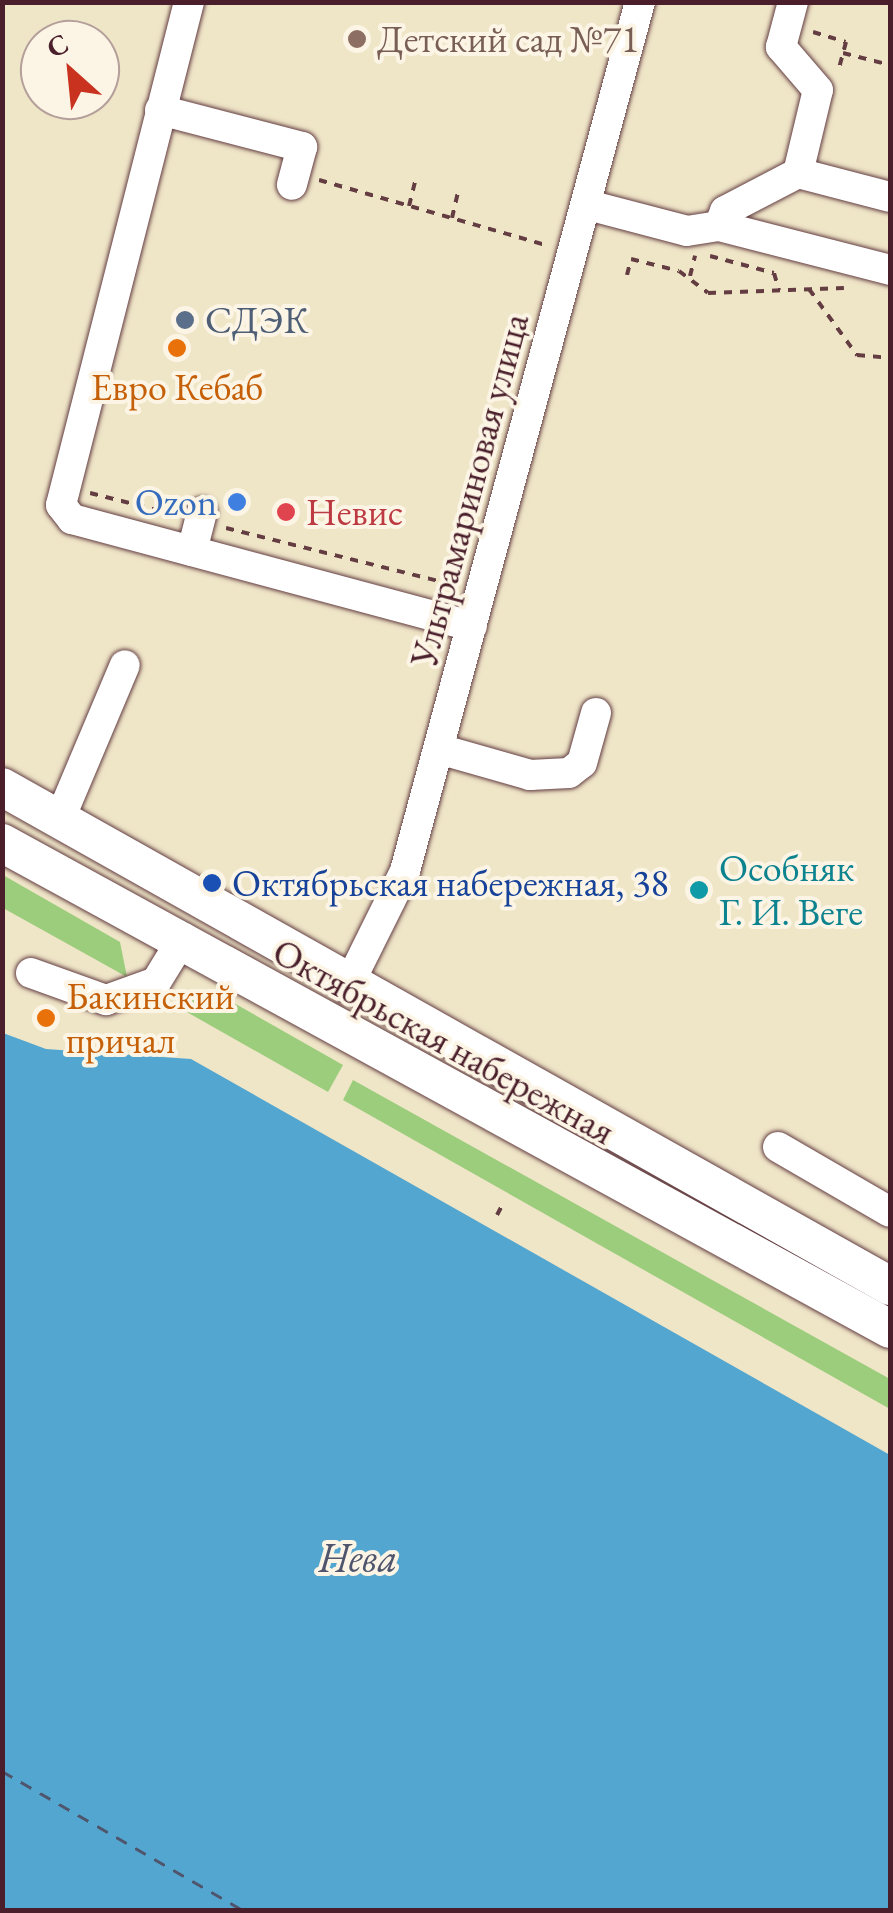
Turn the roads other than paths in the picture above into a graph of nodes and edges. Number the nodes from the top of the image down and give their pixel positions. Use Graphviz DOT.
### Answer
graph roads {
  1 [pos="189,2"];
  2 [pos="640,2"];
  3 [pos="793,2"];
  4 [pos="160,110"];
  5 [pos="798,173"];
  6 [pos="308,177"];
  7 [pos="890,197"];
  8 [pos="588,206"];
  9 [pos="719,226"];
  10 [pos="890,270"];
  11 [pos="201,516"];
  12 [pos="192,552"];
  13 [pos="472,626"];
  14 [pos="125,665"];
  15 [pos="596,713"];
  16 [pos="439,749"];
  17 [pos="2,787"];
  18 [pos="59,822"];
  19 [pos="2,843"];
  20 [pos="183,938"];
  21 [pos="31,973"];
  22 [pos="347,988"];
  23 [pos="778,1148"];
  24 [pos="890,1212"];
  25 [pos="890,1286"];
  26 [pos="890,1329"];
  1 -- 4 [label="street"];
  2 -- 8 [label="street, Ультрамариновая улица"];
  3 -- 5 [label="street"];
  4 -- 6 [label="street"];
  4 -- 12 [label="street"];
  5 -- 7 [label="street"];
  5 -- 9 [label="street"];
  8 -- 9 [label="street"];
  8 -- 13 [label="street, Ультрамариновая улица"];
  9 -- 10 [label="street"];
  11 -- 12 [label="street"];
  12 -- 13 [label="street"];
  13 -- 16 [label="street, Ультрамариновая улица"];
  14 -- 18 [label="street"];
  15 -- 16 [label="street"];
  16 -- 22 [label="street, Ультрамариновая улица"];
  17 -- 18 [label="main road, Октябрьская набережная"];
  18 -- 22 [label="main road, Октябрьская набережная"];
  19 -- 20 [label="main road, Октябрьская набережная"];
  20 -- 21 [label="street"];
  20 -- 26 [label="main road, Октябрьская набережная"];
  22 -- 25 [label="main road, Октябрьская набережная"];
  23 -- 24 [label="street"];
}
